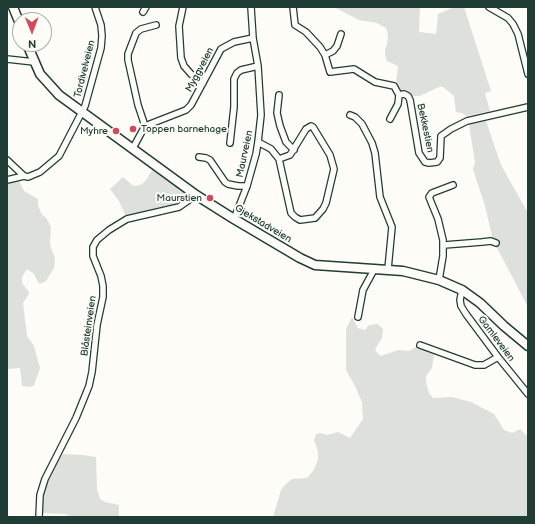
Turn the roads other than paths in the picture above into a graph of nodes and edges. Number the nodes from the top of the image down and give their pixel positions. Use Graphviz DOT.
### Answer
graph roads {
  1 [pos="95,7"];
  2 [pos="183,7"];
  3 [pos="251,7"];
  4 [pos="293,7"];
  5 [pos="489,7"];
  6 [pos="156,25"];
  7 [pos="341,34"];
  8 [pos="253,38"];
  9 [pos="30,52"];
  10 [pos="326,55"];
  11 [pos="7,59"];
  12 [pos="34,62"];
  13 [pos="258,66"];
  14 [pos="528,74"];
  15 [pos="203,83"];
  16 [pos="279,95"];
  17 [pos="399,95"];
  18 [pos="528,107"];
  19 [pos="82,113"];
  20 [pos="350,115"];
  21 [pos="390,120"];
  22 [pos="145,126"];
  23 [pos="258,142"];
  24 [pos="230,143"];
  25 [pos="133,148"];
  26 [pos="294,150"];
  27 [pos="199,157"];
  28 [pos="279,159"];
  29 [pos="7,160"];
  30 [pos="24,176"];
  31 [pos="7,180"];
  32 [pos="453,184"];
  33 [pos="246,186"];
  34 [pos="196,194"];
  35 [pos="234,219"];
  36 [pos="496,243"];
  37 [pos="444,245"];
  38 [pos="375,268"];
  39 [pos="388,269"];
  40 [pos="440,280"];
  41 [pos="462,290"];
  42 [pos="358,317"];
  43 [pos="420,345"];
  44 [pos="528,346"];
  45 [pos="498,357"];
  46 [pos="528,394"];
  47 [pos="39,517"];
  1 -- 19 [label="street, Tordivelveien"];
  2 -- 15 [label="street"];
  3 -- 8 [label="street, Maurveien"];
  4 -- 10 [label="street"];
  5 -- 14 [label="street"];
  6 -- 22 [label="street"];
  7 -- 10 [label="street"];
  8 -- 13 [label="street, Maurveien"];
  8 -- 15 [label="street, Myggveien"];
  9 -- 12 [label="street, Gjekstadveien"];
  10 -- 17 [label="street"];
  11 -- 12 [label="street"];
  12 -- 19 [label="street, Gjekstadveien"];
  13 -- 23 [label="street, Maurveien"];
  13 -- 24 [label="street, Maurveien"];
  15 -- 22 [label="street, Myggveien"];
  16 -- 26 [label="street"];
  17 -- 18 [label="street, Bekkestien"];
  17 -- 21 [label="street"];
  19 -- 25 [label="street, Gjekstadveien"];
  19 -- 30 [label="street, Tordivelveien"];
  20 -- 39 [label="street"];
  22 -- 25 [label="street"];
  23 -- 28 [label="street"];
  23 -- 33 [label="street, Maurveien"];
  25 -- 34 [label="street, Gjekstadveien"];
  26 -- 28 [label="street"];
  26 -- 28 [label="street"];
  27 -- 33 [label="street"];
  29 -- 30 [label="street"];
  30 -- 31 [label="street, Tordivelveien"];
  32 -- 37 [label="street"];
  33 -- 35 [label="street, Maurveien"];
  34 -- 35 [label="street, Gjekstadveien"];
  34 -- 47 [label="street, Blåsteinveien"];
  35 -- 38 [label="street, Gjekstadveien"];
  36 -- 37 [label="street"];
  37 -- 40 [label="street"];
  38 -- 39 [label="street, Gjekstadveien"];
  38 -- 42 [label="street"];
  39 -- 40 [label="street, Gjekstadveien"];
  40 -- 41 [label="street, Gjekstadveien"];
  41 -- 44 [label="street, Gjekstadveien"];
  41 -- 45 [label="street, Gamleveien"];
  43 -- 45 [label="street"];
  45 -- 46 [label="street, Gamleveien"];
}
